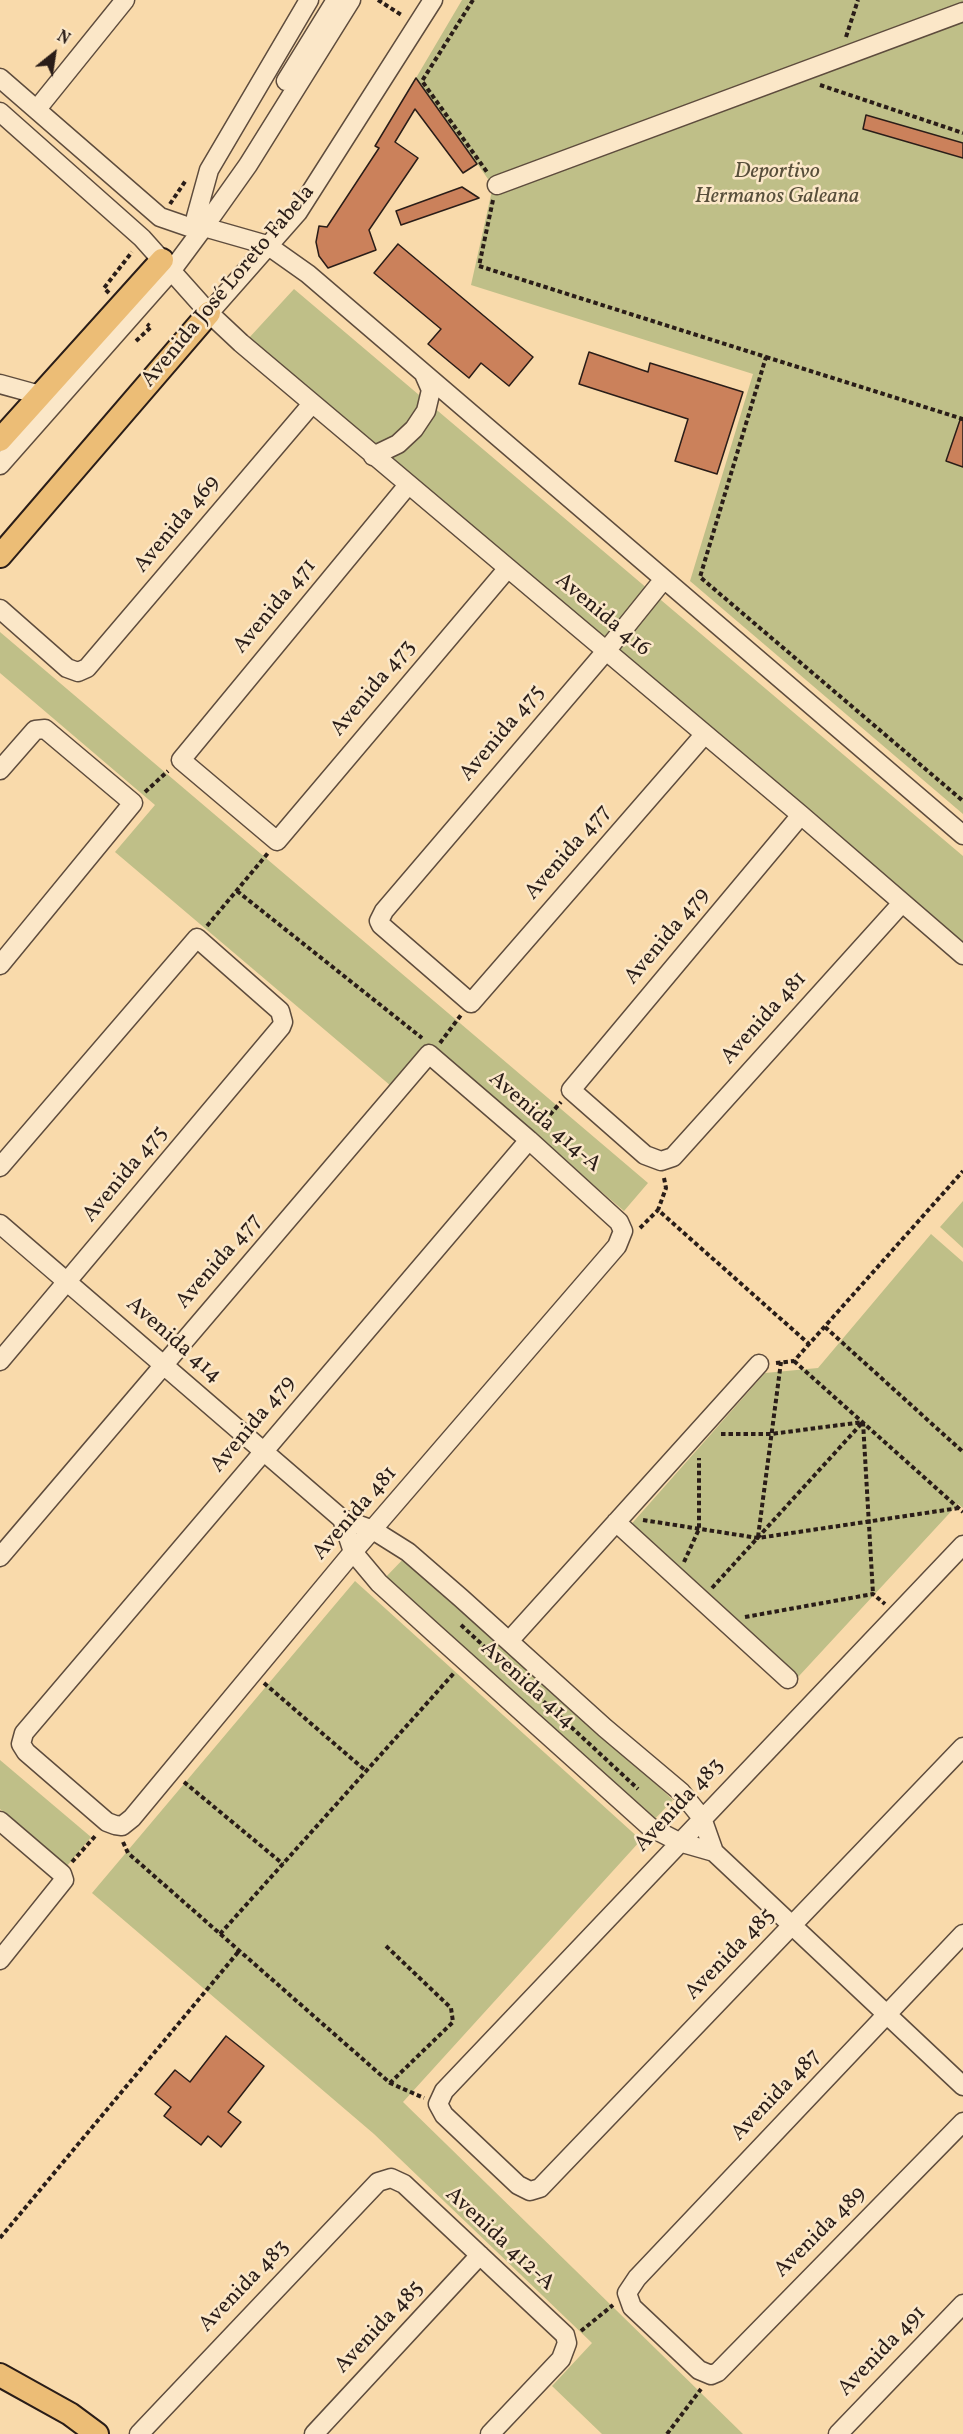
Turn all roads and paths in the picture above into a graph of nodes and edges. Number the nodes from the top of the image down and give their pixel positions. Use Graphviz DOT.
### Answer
graph roads {
  1 [pos="125,0"];
  2 [pos="309,0"];
  3 [pos="336,0"];
  4 [pos="351,0"];
  5 [pos="378,0"];
  6 [pos="433,0"];
  7 [pos="473,0"];
  8 [pos="858,0"];
  9 [pos="963,12"];
  10 [pos="417,26"];
  11 [pos="840,57"];
  12 [pos="791,75"];
  13 [pos="3,86"];
  14 [pos="37,109"];
  15 [pos="0,112"];
  16 [pos="963,133"];
  17 [pos="68,136"];
  18 [pos="51,156"];
  19 [pos="496,185"];
  20 [pos="196,224"];
  21 [pos="267,245"];
  22 [pos="133,251"];
  23 [pos="167,265"];
  24 [pos="104,288"];
  25 [pos="209,313"];
  26 [pos="766,357"];
  27 [pos="424,374"];
  28 [pos="0,384"];
  29 [pos="40,395"];
  30 [pos="311,405"];
  31 [pos="963,419"];
  32 [pos="0,440"];
  33 [pos="373,456"];
  34 [pos="0,465"];
  35 [pos="408,485"];
  36 [pos="0,556"];
  37 [pos="508,568"];
  38 [pos="664,579"];
  39 [pos="0,609"];
  40 [pos="606,651"];
  41 [pos="704,735"];
  42 [pos="181,760"];
  43 [pos="0,770"];
  44 [pos="963,801"];
  45 [pos="133,803"];
  46 [pos="801,815"];
  47 [pos="963,836"];
  48 [pos="278,841"];
  49 [pos="237,891"];
  50 [pos="902,903"];
  51 [pos="197,938"];
  52 [pos="963,956"];
  53 [pos="0,965"];
  54 [pos="471,1003"];
  55 [pos="432,1051"];
  56 [pos="571,1090"];
  57 [pos="529,1140"];
  58 [pos="661,1161"];
  59 [pos="0,1167"];
  60 [pos="963,1171"];
  61 [pos="658,1210"];
  62 [pos="0,1224"];
  63 [pos="623,1231"];
  64 [pos="67,1282"];
  65 [pos="825,1327"];
  66 [pos="809,1344"];
  67 [pos="0,1361"];
  68 [pos="781,1362"];
  69 [pos="164,1364"];
  70 [pos="759,1364"];
  71 [pos="863,1422"];
  72 [pos="699,1431"];
  73 [pos="771,1434"];
  74 [pos="264,1450"];
  75 [pos="963,1452"];
  76 [pos="959,1508"];
  77 [pos="963,1512"];
  78 [pos="342,1519"];
  79 [pos="619,1519"];
  80 [pos="868,1522"];
  81 [pos="699,1529"];
  82 [pos="373,1530"];
  83 [pos="758,1538"];
  84 [pos="963,1545"];
  85 [pos="353,1552"];
  86 [pos="0,1557"];
  87 [pos="677,1578"];
  88 [pos="873,1594"];
  89 [pos="701,1600"];
  90 [pos="896,1614"];
  91 [pos="456,1621"];
  92 [pos="724,1621"];
  93 [pos="509,1641"];
  94 [pos="464,1661"];
  95 [pos="253,1673"];
  96 [pos="788,1679"];
  97 [pos="605,1728"];
  98 [pos="590,1745"];
  99 [pos="963,1747"];
  100 [pos="576,1761"];
  101 [pos="366,1771"];
  102 [pos="171,1772"];
  103 [pos="646,1797"];
  104 [pos="702,1818"];
  105 [pos="0,1821"];
  106 [pos="115,1824"];
  107 [pos="679,1842"];
  108 [pos="714,1852"];
  109 [pos="128,1853"];
  110 [pos="283,1864"];
  111 [pos="62,1880"];
  112 [pos="793,1924"];
  113 [pos="220,1934"];
  114 [pos="963,1934"];
  115 [pos="386,1946"];
  116 [pos="240,1951"];
  117 [pos="0,1960"];
  118 [pos="888,2014"];
  119 [pos="390,2083"];
  120 [pos="963,2086"];
  121 [pos="438,2104"];
  122 [pos="963,2122"];
  123 [pos="391,2178"];
  124 [pos="0,2238"];
  125 [pos="480,2255"];
  126 [pos="627,2293"];
  127 [pos="963,2304"];
  128 [pos="567,2343"];
  129 [pos="0,2375"];
  130 [pos="711,2375"];
  131 [pos="98,2434"];
  132 [pos="139,2434"];
  133 [pos="314,2434"];
  134 [pos="490,2434"];
  135 [pos="667,2434"];
  136 [pos="838,2434"];
  1 -- 14 [label="street"];
  2 -- 20 [label="street"];
  3 -- 20 [label="street"];
  4 -- 20 [label="street"];
  5 -- 10 [label="path"];
  6 -- 10 [label="street, Avenida José Loreto Fabela"];
  7 -- 19 [label="path"];
  8 -- 11 [label="path"];
  9 -- 11 [label="street"];
  10 -- 21 [label="street, Avenida José Loreto Fabela"];
  11 -- 12 [label="street"];
  12 -- 16 [label="path"];
  12 -- 19 [label="street"];
  13 -- 14 [label="street"];
  14 -- 17 [label="street"];
  15 -- 18 [label="street, Avenida 416"];
  17 -- 18 [label="street"];
  17 -- 20 [label="street"];
  18 -- 23 [label="street, Avenida 416"];
  19 -- 26 [label="path"];
  20 -- 21 [label="street"];
  20 -- 23 [label="street"];
  21 -- 25 [label="street, Avenida José Loreto Fabela"];
  21 -- 27 [label="street"];
  22 -- 24 [label="path"];
  23 -- 25 [label="street, Avenida 416"];
  23 -- 29 [label="main road"];
  23 -- 34 [label="street"];
  25 -- 30 [label="street, Avenida 416"];
  25 -- 36 [label="main road, Avenida José Loreto Fabela"];
  26 -- 31 [label="path"];
  26 -- 44 [label="path"];
  27 -- 33 [label="street"];
  27 -- 38 [label="street"];
  28 -- 29 [label="street"];
  29 -- 32 [label="main road"];
  30 -- 33 [label="street, Avenida 416"];
  30 -- 39 [label="street, Avenida 469"];
  33 -- 35 [label="street, Avenida 416"];
  35 -- 37 [label="street, Avenida 416"];
  35 -- 42 [label="street, Avenida 471"];
  37 -- 40 [label="street, Avenida 416"];
  37 -- 48 [label="street, Avenida 473"];
  38 -- 40 [label="street, Avenida 475"];
  38 -- 47 [label="street"];
  40 -- 41 [label="street, Avenida 416"];
  40 -- 54 [label="street, Avenida 475"];
  41 -- 46 [label="street, Avenida 416"];
  41 -- 54 [label="street, Avenida 477"];
  42 -- 45 [label="path"];
  42 -- 48 [label="street"];
  43 -- 45 [label="street"];
  45 -- 53 [label="street"];
  46 -- 50 [label="street, Avenida 416"];
  46 -- 56 [label="street, Avenida 479"];
  48 -- 49 [label="path"];
  49 -- 51 [label="path"];
  49 -- 55 [label="path"];
  50 -- 52 [label="street, Avenida 416"];
  50 -- 58 [label="street, Avenida 481"];
  51 -- 59 [label="street"];
  51 -- 64 [label="street, Avenida 475"];
  54 -- 55 [label="path"];
  55 -- 57 [label="street, Avenida 414-A"];
  55 -- 69 [label="street, Avenida 477"];
  56 -- 57 [label="path"];
  56 -- 58 [label="street, Avenida 414-A"];
  57 -- 63 [label="street, Avenida 414-A"];
  57 -- 74 [label="street, Avenida 479"];
  58 -- 61 [label="path"];
  60 -- 65 [label="path"];
  61 -- 63 [label="path"];
  61 -- 66 [label="path"];
  62 -- 64 [label="street, Avenida 414"];
  63 -- 82 [label="street, Avenida 481"];
  64 -- 67 [label="street, Avenida 475"];
  64 -- 69 [label="street, Avenida 414"];
  65 -- 66 [label="path"];
  65 -- 75 [label="path"];
  66 -- 71 [label="path"];
  68 -- 73 [label="path"];
  69 -- 74 [label="street, Avenida 414"];
  69 -- 86 [label="street, Avenida 477"];
  70 -- 72 [label="street"];
  71 -- 73 [label="path"];
  71 -- 76 [label="path"];
  71 -- 80 [label="path"];
  71 -- 83 [label="path"];
  72 -- 73 [label="path"];
  72 -- 79 [label="street"];
  72 -- 81 [label="path"];
  73 -- 83 [label="path"];
  74 -- 78 [label="street, Avenida 414"];
  74 -- 106 [label="street, Avenida 479"];
  76 -- 77 [label="path"];
  76 -- 80 [label="path"];
  78 -- 82 [label="street, Avenida 414"];
  78 -- 85 [label="street, Avenida 414"];
  79 -- 81 [label="path"];
  79 -- 87 [label="street"];
  79 -- 93 [label="street"];
  80 -- 83 [label="path"];
  80 -- 88 [label="path"];
  81 -- 83 [label="path"];
  81 -- 87 [label="path"];
  82 -- 85 [label="street, Avenida 481"];
  82 -- 93 [label="street, Avenida 414"];
  83 -- 89 [label="path"];
  84 -- 90 [label="street, Avenida 483"];
  85 -- 94 [label="street, Avenida 414"];
  85 -- 95 [label="street, Avenida 481"];
  87 -- 89 [label="street"];
  88 -- 90 [label="path"];
  88 -- 92 [label="path"];
  89 -- 92 [label="street"];
  90 -- 104 [label="street, Avenida 483"];
  91 -- 98 [label="path"];
  92 -- 96 [label="street"];
  93 -- 97 [label="street, Avenida 414"];
  94 -- 100 [label="street, Avenida 414"];
  94 -- 101 [label="path"];
  95 -- 101 [label="path"];
  95 -- 102 [label="street, Avenida 481"];
  97 -- 98 [label="path"];
  97 -- 104 [label="street, Avenida 414"];
  98 -- 100 [label="path"];
  98 -- 103 [label="path"];
  99 -- 112 [label="street, Avenida 485"];
  100 -- 107 [label="street, Avenida 414"];
  101 -- 110 [label="path"];
  102 -- 106 [label="street, Avenida 481"];
  102 -- 110 [label="path"];
  104 -- 107 [label="street, Avenida 483"];
  104 -- 108 [label="street, Avenida 414"];
  105 -- 111 [label="street"];
  106 -- 111 [label="path"];
  107 -- 108 [label="street, Avenida 414"];
  107 -- 121 [label="street, Avenida 483"];
  108 -- 112 [label="street, Avenida 414"];
  109 -- 113 [label="path"];
  110 -- 113 [label="path"];
  111 -- 117 [label="street"];
  112 -- 118 [label="street, Avenida 414"];
  112 -- 121 [label="street, Avenida 485"];
  113 -- 116 [label="path"];
  114 -- 118 [label="street, Avenida 487"];
  115 -- 119 [label="path"];
  116 -- 119 [label="path"];
  116 -- 124 [label="path"];
  118 -- 120 [label="street, Avenida 414"];
  118 -- 126 [label="street, Avenida 487"];
  119 -- 121 [label="path"];
  122 -- 130 [label="street, Avenida 489"];
  123 -- 125 [label="street, Avenida 412-A"];
  123 -- 132 [label="street, Avenida 483"];
  125 -- 128 [label="street, Avenida 412-A"];
  125 -- 133 [label="street, Avenida 485"];
  126 -- 128 [label="path"];
  126 -- 130 [label="street"];
  127 -- 136 [label="street, Avenida 491"];
  128 -- 134 [label="street"];
  129 -- 131 [label="main road"];
  130 -- 135 [label="path"];
}
